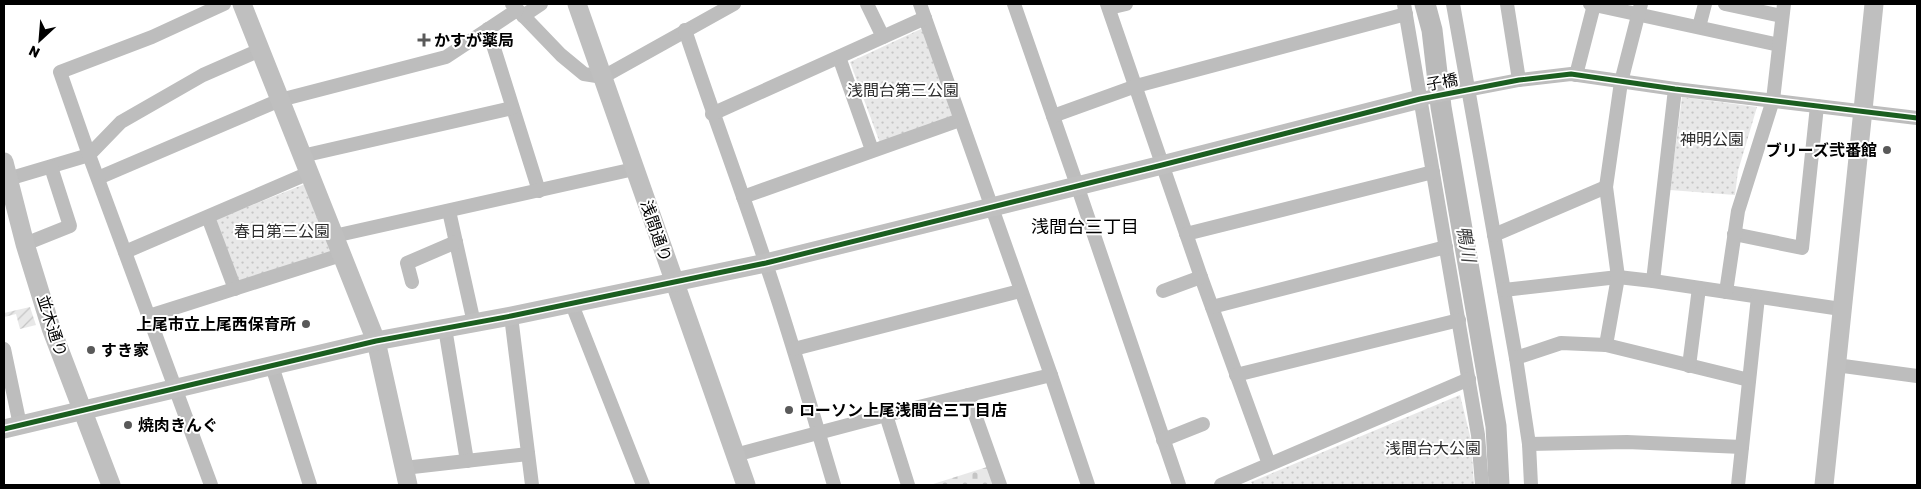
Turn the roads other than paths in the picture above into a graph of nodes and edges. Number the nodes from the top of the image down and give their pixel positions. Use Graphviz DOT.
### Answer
graph roads {
  1 [pos="224,4"];
  2 [pos="242,4"];
  3 [pos="541,4"];
  4 [pos="577,4"];
  5 [pos="734,4"];
  6 [pos="867,4"];
  7 [pos="920,4"];
  8 [pos="1014,4"];
  9 [pos="1126,4"];
  10 [pos="1453,4"];
  11 [pos="1507,4"];
  12 [pos="1592,4"];
  13 [pos="1705,4"];
  14 [pos="1725,4"];
  15 [pos="1874,4"];
  16 [pos="1108,6"];
  17 [pos="1405,9"];
  18 [pos="1640,9"];
  19 [pos="518,10"];
  20 [pos="1783,10"];
  21 [pos="925,18"];
  22 [pos="1699,27"];
  23 [pos="488,30"];
  24 [pos="685,30"];
  25 [pos="883,38"];
  26 [pos="1779,45"];
  27 [pos="260,50"];
  28 [pos="840,57"];
  29 [pos="1576,75"];
  30 [pos="603,77"];
  31 [pos="1519,80"];
  32 [pos="1621,82"];
  33 [pos="1136,86"];
  34 [pos="1675,89"];
  35 [pos="1468,90"];
  36 [pos="1420,99"];
  37 [pos="280,100"];
  38 [pos="1773,100"];
  39 [pos="1817,106"];
  40 [pos="512,108"];
  41 [pos="1862,111"];
  42 [pos="712,114"];
  43 [pos="1053,116"];
  44 [pos="1917,118"];
  45 [pos="960,120"];
  46 [pos="872,150"];
  47 [pos="89,155"];
  48 [pos="306,165"];
  49 [pos="1162,165"];
  50 [pos="50,167"];
  51 [pos="634,169"];
  52 [pos="6,171"];
  53 [pos="1433,172"];
  54 [pos="98,178"];
  55 [pos="1077,185"];
  56 [pos="1606,187"];
  57 [pos="539,191"];
  58 [pos="743,197"];
  59 [pos="9,205"];
  60 [pos="992,207"];
  61 [pos="449,210"];
  62 [pos="208,217"];
  63 [pos="1186,234"];
  64 [pos="1734,234"];
  65 [pos="1494,235"];
  66 [pos="334,236"];
  67 [pos="456,242"];
  68 [pos="25,244"];
  69 [pos="1446,247"];
  70 [pos="126,252"];
  71 [pos="342,256"];
  72 [pos="766,263"];
  73 [pos="1201,277"];
  74 [pos="1618,277"];
  75 [pos="1653,281"];
  76 [pos="412,282"];
  77 [pos="674,282"];
  78 [pos="1699,288"];
  79 [pos="235,289"];
  80 [pos="1504,290"];
  81 [pos="1020,291"];
  82 [pos="1163,291"];
  83 [pos="1726,292"];
  84 [pos="1758,297"];
  85 [pos="571,302"];
  86 [pos="1212,307"];
  87 [pos="1841,309"];
  88 [pos="149,316"];
  89 [pos="511,316"];
  90 [pos="1458,320"];
  91 [pos="474,323"];
  92 [pos="445,328"];
  93 [pos="376,341"];
  94 [pos="1606,345"];
  95 [pos="4,349"];
  96 [pos="794,350"];
  97 [pos="1516,358"];
  98 [pos="272,366"];
  99 [pos="1689,366"];
  100 [pos="1836,366"];
  101 [pos="1051,374"];
  102 [pos="1236,375"];
  103 [pos="1917,376"];
  104 [pos="1469,379"];
  105 [pos="1749,380"];
  106 [pos="176,389"];
  107 [pos="968,395"];
  108 [pos="81,410"];
  109 [pos="886,415"];
  110 [pos="1203,424"];
  111 [pos="12,427"];
  112 [pos="818,432"];
  113 [pos="1163,440"];
  114 [pos="1528,444"];
  115 [pos="1742,447"];
  116 [pos="528,454"];
  117 [pos="735,455"];
  118 [pos="467,461"];
  119 [pos="1269,464"];
  120 [pos="406,477"];
  121 [pos="1241,481"];
  122 [pos="111,485"];
  123 [pos="211,485"];
  124 [pos="310,485"];
  125 [pos="532,485"];
  126 [pos="643,485"];
  127 [pos="746,485"];
  128 [pos="834,485"];
  129 [pos="908,485"];
  130 [pos="1000,485"];
  131 [pos="1088,485"];
  132 [pos="1179,485"];
  133 [pos="1221,485"];
  134 [pos="1482,485"];
  135 [pos="1531,485"];
  136 [pos="1738,485"];
  137 [pos="1824,485"];
  1 -- 47 [label="street"];
  2 -- 27 [label="street"];
  3 -- 19 [label="street"];
  4 -- 30 [label="street, 浅間通り"];
  5 -- 24 [label="street"];
  6 -- 25 [label="street"];
  7 -- 21 [label="street"];
  8 -- 43 [label="street"];
  9 -- 16 [label="street"];
  10 -- 35 [label="street"];
  11 -- 31 [label="street"];
  12 -- 18 [label="street"];
  12 -- 29 [label="street"];
  13 -- 22 [label="street"];
  14 -- 20 [label="street"];
  15 -- 41 [label="street"];
  16 -- 33 [label="street"];
  17 -- 33 [label="street"];
  17 -- 36 [label="street"];
  18 -- 22 [label="street"];
  18 -- 32 [label="street"];
  19 -- 23 [label="street"];
  19 -- 30 [label="street"];
  20 -- 26 [label="street"];
  21 -- 25 [label="street"];
  21 -- 45 [label="street"];
  22 -- 26 [label="street"];
  23 -- 37 [label="street"];
  23 -- 40 [label="street"];
  24 -- 30 [label="street"];
  24 -- 42 [label="street"];
  25 -- 28 [label="street"];
  26 -- 38 [label="street"];
  27 -- 37 [label="street"];
  27 -- 47 [label="street"];
  28 -- 42 [label="street"];
  28 -- 46 [label="street"];
  29 -- 31 [label="street, 子橋"];
  29 -- 32 [label="street, 子橋"];
  30 -- 51 [label="street, 浅間通り"];
  31 -- 35 [label="street, 子橋"];
  32 -- 34 [label="street, 子橋"];
  32 -- 56 [label="street"];
  33 -- 43 [label="street"];
  33 -- 49 [label="street"];
  34 -- 38 [label="street, 子橋"];
  34 -- 75 [label="street"];
  35 -- 36 [label="street, 子橋"];
  35 -- 65 [label="street"];
  36 -- 49 [label="street"];
  36 -- 53 [label="street"];
  37 -- 48 [label="street"];
  37 -- 54 [label="street"];
  38 -- 39 [label="street, 子橋"];
  38 -- 64 [label="street"];
  39 -- 41 [label="street, 子橋"];
  39 -- 64 [label="street"];
  40 -- 48 [label="street"];
  40 -- 57 [label="street"];
  41 -- 44 [label="street, 子橋"];
  41 -- 87 [label="street"];
  42 -- 58 [label="street"];
  43 -- 55 [label="street"];
  45 -- 46 [label="street"];
  45 -- 60 [label="street"];
  46 -- 58 [label="street"];
  47 -- 50 [label="street"];
  47 -- 54 [label="street"];
  48 -- 62 [label="street"];
  48 -- 66 [label="street"];
  49 -- 55 [label="street"];
  49 -- 63 [label="street"];
  50 -- 52 [label="street"];
  50 -- 68 [label="street"];
  51 -- 57 [label="street"];
  51 -- 77 [label="street, 浅間通り"];
  52 -- 59 [label="street, 並木通り"];
  53 -- 63 [label="street"];
  53 -- 69 [label="street"];
  54 -- 70 [label="street"];
  55 -- 60 [label="street"];
  55 -- 113 [label="street"];
  56 -- 65 [label="street"];
  56 -- 74 [label="street"];
  57 -- 61 [label="street"];
  58 -- 72 [label="street"];
  59 -- 68 [label="street, 並木通り"];
  60 -- 72 [label="street"];
  60 -- 81 [label="street"];
  61 -- 66 [label="street"];
  61 -- 67 [label="street"];
  62 -- 70 [label="street"];
  62 -- 79 [label="street"];
  63 -- 73 [label="street"];
  64 -- 83 [label="street"];
  65 -- 80 [label="street"];
  66 -- 71 [label="street"];
  67 -- 76 [label="street"];
  67 -- 91 [label="street"];
  68 -- 108 [label="street, 並木通り"];
  69 -- 86 [label="street"];
  69 -- 90 [label="street"];
  70 -- 88 [label="street"];
  71 -- 79 [label="street"];
  71 -- 93 [label="street"];
  72 -- 77 [label="street"];
  72 -- 96 [label="street"];
  73 -- 82 [label="street"];
  73 -- 86 [label="street"];
  74 -- 75 [label="street"];
  74 -- 80 [label="street"];
  74 -- 94 [label="street"];
  75 -- 78 [label="street"];
  77 -- 85 [label="street"];
  77 -- 117 [label="street, 浅間通り"];
  78 -- 83 [label="street"];
  78 -- 99 [label="street"];
  79 -- 88 [label="street"];
  80 -- 97 [label="street"];
  81 -- 96 [label="street"];
  81 -- 101 [label="street"];
  83 -- 84 [label="street"];
  84 -- 87 [label="street"];
  84 -- 105 [label="street"];
  85 -- 89 [label="street"];
  85 -- 126 [label="street"];
  86 -- 102 [label="street"];
  87 -- 100 [label="street"];
  88 -- 106 [label="street"];
  89 -- 91 [label="street"];
  89 -- 116 [label="street"];
  90 -- 102 [label="street"];
  90 -- 104 [label="street"];
  91 -- 92 [label="street"];
  92 -- 93 [label="street"];
  92 -- 118 [label="street"];
  93 -- 98 [label="street"];
  93 -- 120 [label="street"];
  94 -- 97 [label="street"];
  94 -- 99 [label="street"];
  95 -- 111 [label="street"];
  96 -- 112 [label="street"];
  97 -- 114 [label="street"];
  98 -- 106 [label="street"];
  98 -- 124 [label="street"];
  99 -- 105 [label="street"];
  100 -- 103 [label="street"];
  100 -- 137 [label="street"];
  101 -- 107 [label="street"];
  101 -- 131 [label="street"];
  102 -- 119 [label="street"];
  104 -- 119 [label="street"];
  104 -- 134 [label="street"];
  105 -- 115 [label="street"];
  106 -- 108 [label="street"];
  106 -- 123 [label="street"];
  107 -- 109 [label="street"];
  107 -- 130 [label="street"];
  108 -- 111 [label="street"];
  108 -- 122 [label="street, 並木通り"];
  109 -- 112 [label="street"];
  109 -- 129 [label="street"];
  110 -- 113 [label="street"];
  112 -- 117 [label="street"];
  112 -- 128 [label="street"];
  113 -- 132 [label="street"];
  114 -- 115 [label="street"];
  114 -- 135 [label="street"];
  115 -- 136 [label="street"];
  116 -- 118 [label="street"];
  116 -- 125 [label="street"];
  117 -- 127 [label="street, 浅間通り"];
  118 -- 120 [label="street"];
  119 -- 121 [label="street"];
  121 -- 133 [label="street"];
}
